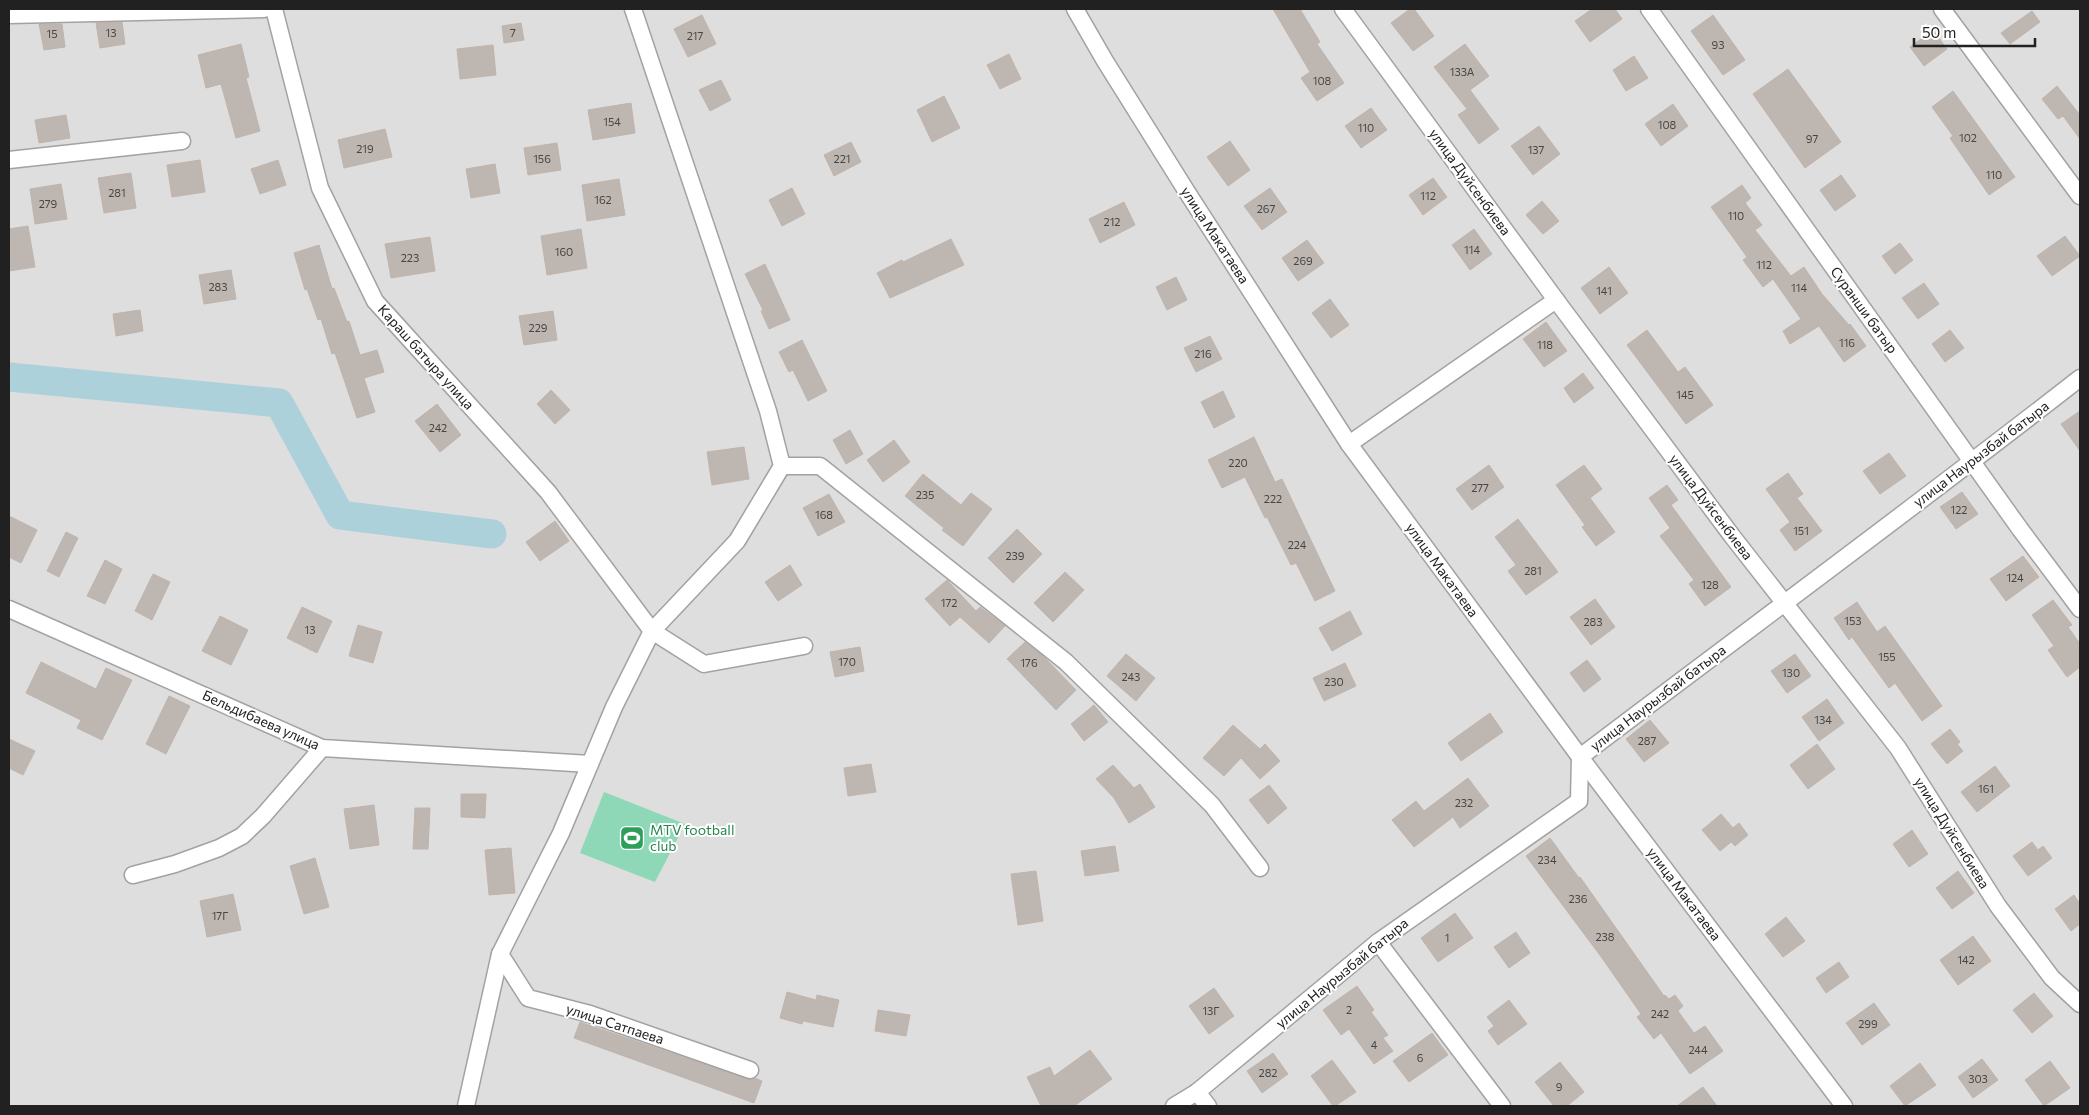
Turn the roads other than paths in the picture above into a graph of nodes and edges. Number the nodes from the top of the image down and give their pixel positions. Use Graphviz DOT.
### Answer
graph roads {
  1 [pos="264,9"];
  2 [pos="274,9"];
  3 [pos="633,9"];
  4 [pos="1075,9"];
  5 [pos="1343,9"];
  6 [pos="1649,9"];
  7 [pos="1942,9"];
  8 [pos="9,15"];
  9 [pos="182,141"];
  10 [pos="9,160"];
  11 [pos="2080,196"];
  12 [pos="1556,300"];
  13 [pos="2080,378"];
  14 [pos="1349,444"];
  15 [pos="1973,462"];
  16 [pos="782,466"];
  17 [pos="1784,602"];
  18 [pos="9,608"];
  19 [pos="2080,609"];
  20 [pos="652,631"];
  21 [pos="804,646"];
  22 [pos="322,748"];
  23 [pos="1580,757"];
  24 [pos="590,764"];
  25 [pos="1260,868"];
  26 [pos="133,875"];
  27 [pos="1378,942"];
  28 [pos="500,954"];
  29 [pos="2080,1004"];
  30 [pos="750,1070"];
  31 [pos="1197,1092"];
  32 [pos="466,1106"];
  33 [pos="1174,1106"];
  34 [pos="1208,1106"];
  35 [pos="1502,1106"];
  36 [pos="1844,1106"];
  1 -- 8 [label="street"];
  2 -- 20 [label="street, Караш батыра улица"];
  3 -- 16 [label="street"];
  4 -- 14 [label="street, улица Макатаева"];
  5 -- 12 [label="street, улица Дуйсенбиева"];
  6 -- 15 [label="street, Суранши батыр"];
  7 -- 11 [label="street"];
  9 -- 10 [label="street"];
  12 -- 14 [label="street"];
  12 -- 17 [label="street, улица Дуйсенбиева"];
  13 -- 15 [label="street, улица Наурызбай батыра"];
  14 -- 23 [label="street, улица Макатаева"];
  15 -- 17 [label="street, улица Наурызбай батыра"];
  15 -- 19 [label="street, Суранши батыр"];
  16 -- 20 [label="street"];
  16 -- 25 [label="street"];
  17 -- 23 [label="street, улица Наурызбай батыра"];
  17 -- 29 [label="street, улица Дуйсенбиева"];
  18 -- 22 [label="street, Бельдибаева улица"];
  20 -- 21 [label="street"];
  20 -- 24 [label="street"];
  22 -- 24 [label="street, Бельдибаева улица"];
  22 -- 26 [label="street"];
  23 -- 27 [label="street, улица Наурызбай батыра"];
  23 -- 36 [label="street, улица Макатаева"];
  24 -- 28 [label="street"];
  27 -- 31 [label="street, улица Наурызбай батыра"];
  27 -- 35 [label="street"];
  28 -- 30 [label="street, улица Сатпаева"];
  28 -- 32 [label="street"];
  31 -- 33 [label="street, улица Наурызбай батыра"];
  31 -- 34 [label="street"];
}
